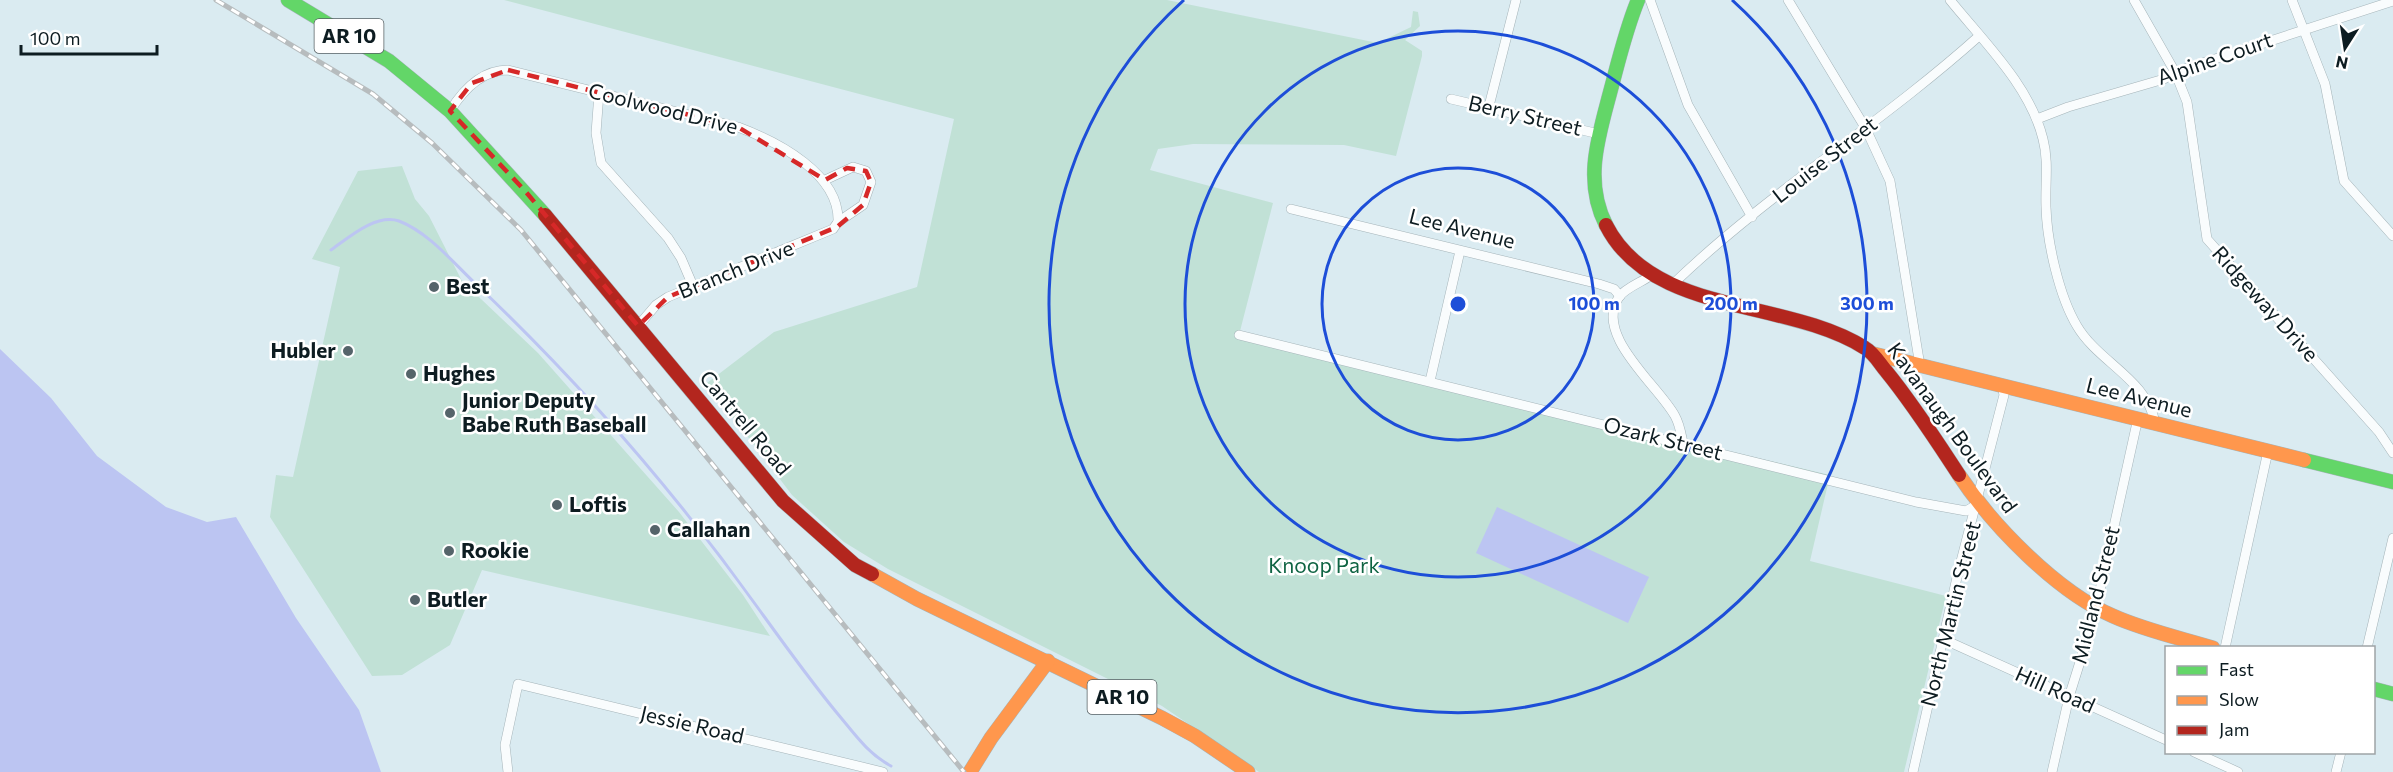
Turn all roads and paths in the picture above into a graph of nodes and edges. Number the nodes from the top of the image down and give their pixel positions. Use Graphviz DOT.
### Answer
graph roads {
  1 [pos="288,0"];
  2 [pos="1516,0"];
  3 [pos="1638,0"];
  4 [pos="1650,0"];
  5 [pos="1788,0"];
  6 [pos="1950,0"];
  7 [pos="2134,0"];
  8 [pos="2292,0"];
  9 [pos="2393,1"];
  10 [pos="2301,29"];
  11 [pos="1979,36"];
  12 [pos="2175,72"];
  13 [pos="599,93"];
  14 [pos="1451,99"];
  15 [pos="1489,106"];
  16 [pos="450,111"];
  17 [pos="2037,119"];
  18 [pos="1866,129"];
  19 [pos="1599,134"];
  20 [pos="825,180"];
  21 [pos="1291,209"];
  22 [pos="1752,217"];
  23 [pos="838,222"];
  24 [pos="2393,236"];
  25 [pos="1460,251"];
  26 [pos="1650,276"];
  27 [pos="693,286"];
  28 [pos="1671,286"];
  29 [pos="1620,296"];
  30 [pos="638,326"];
  31 [pos="1239,335"];
  32 [pos="1874,354"];
  33 [pos="1920,366"];
  34 [pos="1430,381"];
  35 [pos="2002,385"];
  36 [pos="2138,418"];
  37 [pos="2155,423"];
  38 [pos="1683,443"];
  39 [pos="2268,451"];
  40 [pos="2393,453"];
  41 [pos="2393,482"];
  42 [pos="1978,504"];
  43 [pos="2393,538"];
  44 [pos="2096,606"];
  45 [pos="1945,640"];
  46 [pos="2205,646"];
  47 [pos="2225,646"];
  48 [pos="2367,646"];
  49 [pos="1048,661"];
  50 [pos="2375,689"];
  51 [pos="2393,694"];
  52 [pos="2069,697"];
  53 [pos="2165,740"];
  54 [pos="2199,754"];
  55 [pos="2341,754"];
  56 [pos="508,772"];
  57 [pos="882,772"];
  58 [pos="970,772"];
  59 [pos="1248,772"];
  60 [pos="1912,772"];
  61 [pos="2052,772"];
  62 [pos="2238,772"];
  63 [pos="2336,772"];
  1 -- 16 [label="street, Cantrell Road / AR 10"];
  2 -- 15 [label="street"];
  3 -- 19 [label="street, Kavanaugh Boulevard"];
  4 -- 22 [label="street"];
  5 -- 18 [label="street"];
  6 -- 11 [label="street"];
  7 -- 12 [label="street, Ridgeway Drive"];
  8 -- 10 [label="street"];
  9 -- 10 [label="street, Alpine Court"];
  10 -- 12 [label="street, Alpine Court"];
  10 -- 24 [label="street"];
  11 -- 17 [label="street"];
  11 -- 18 [label="street, Louise Street"];
  12 -- 17 [label="street, Alpine Court"];
  12 -- 40 [label="street, Ridgeway Drive"];
  13 -- 16 [label="street, Coolwood Drive"];
  13 -- 20 [label="street, Coolwood Drive"];
  13 -- 27 [label="street"];
  14 -- 15 [label="street, Berry Street"];
  15 -- 19 [label="street, Berry Street"];
  16 -- 30 [label="street, Cantrell Road / AR 10"];
  17 -- 37 [label="street"];
  18 -- 22 [label="street, Louise Street"];
  18 -- 33 [label="street"];
  19 -- 26 [label="street, Kavanaugh Boulevard"];
  20 -- 23 [label="street"];
  20 -- 23 [label="street, Branch Drive"];
  21 -- 25 [label="street, Lee Avenue"];
  22 -- 28 [label="street, Louise Street"];
  23 -- 27 [label="street, Branch Drive"];
  25 -- 29 [label="street, Lee Avenue"];
  25 -- 34 [label="street"];
  26 -- 28 [label="street, Kavanaugh Boulevard"];
  26 -- 29 [label="street"];
  27 -- 30 [label="street, Branch Drive"];
  28 -- 32 [label="street, Kavanaugh Boulevard"];
  29 -- 38 [label="street"];
  30 -- 49 [label="street, Cantrell Road / AR 10"];
  31 -- 34 [label="street, Ozark Street"];
  32 -- 33 [label="street, Lee Avenue"];
  32 -- 42 [label="street, Kavanaugh Boulevard"];
  33 -- 35 [label="street, Lee Avenue"];
  34 -- 38 [label="street, Ozark Street"];
  35 -- 36 [label="street, Lee Avenue"];
  35 -- 42 [label="street, North Martin Street"];
  36 -- 37 [label="street, Lee Avenue"];
  36 -- 44 [label="street, Midland Street"];
  37 -- 39 [label="street, Lee Avenue"];
  38 -- 42 [label="street, Ozark Street"];
  39 -- 41 [label="street, Lee Avenue"];
  39 -- 47 [label="street"];
  42 -- 44 [label="street, Kavanaugh Boulevard"];
  42 -- 45 [label="street, North Martin Street"];
  43 -- 48 [label="street"];
  44 -- 46 [label="street, Kavanaugh Boulevard"];
  44 -- 52 [label="street, Midland Street"];
  45 -- 52 [label="street, Hill Road"];
  45 -- 60 [label="street, North Martin Street"];
  49 -- 58 [label="street"];
  49 -- 59 [label="street, Cantrell Road / AR 10"];
  50 -- 51 [label="street"];
  52 -- 53 [label="street, Hill Road"];
  52 -- 61 [label="street, Midland Street"];
  54 -- 62 [label="street"];
  55 -- 63 [label="street"];
  56 -- 57 [label="street, Jessie Road"];
}
